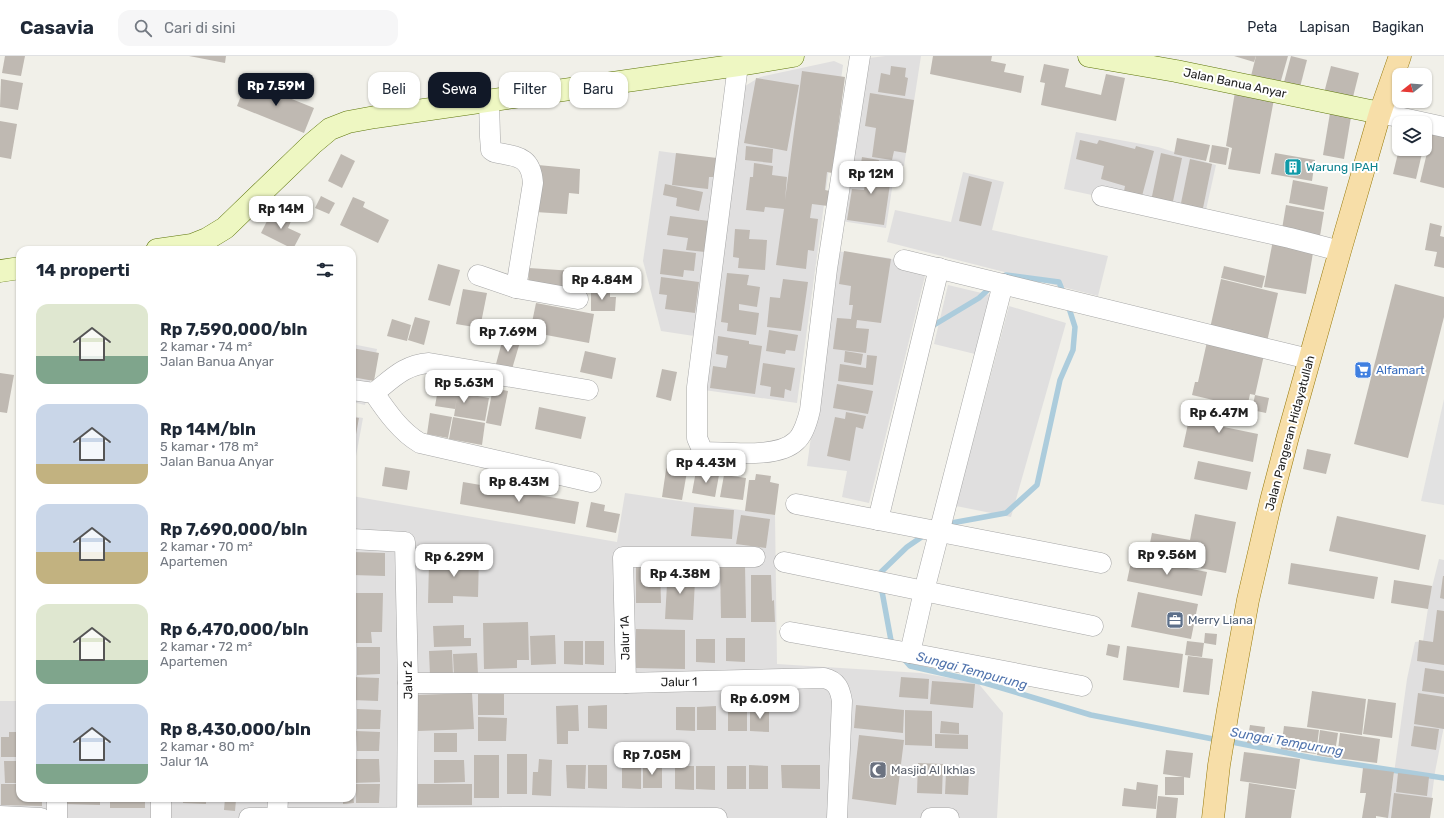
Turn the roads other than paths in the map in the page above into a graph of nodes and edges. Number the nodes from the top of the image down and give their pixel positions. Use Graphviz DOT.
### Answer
graph roads {
  1 [pos="793,56"];
  2 [pos="860,56"];
  3 [pos="1089,56"];
  4 [pos="1400,56"];
  5 [pos="738,65"];
  6 [pos="491,100"];
  7 [pos="435,108"];
  8 [pos="489,108"];
  9 [pos="1380,113"];
  10 [pos="1444,127"];
  11 [pos="1102,196"];
  12 [pos="185,246"];
  13 [pos="1340,251"];
  14 [pos="904,260"];
  15 [pos="939,268"];
  16 [pos="16,269"];
  17 [pos="0,271"];
  18 [pos="478,275"];
  19 [pos="1003,284"];
  20 [pos="516,288"];
  21 [pos="578,300"];
  22 [pos="1309,358"];
  23 [pos="588,390"];
  24 [pos="356,391"];
  25 [pos="374,394"];
  26 [pos="591,482"];
  27 [pos="796,504"];
  28 [pos="878,520"];
  29 [pos="940,532"];
  30 [pos="356,539"];
  31 [pos="755,557"];
  32 [pos="784,562"];
  33 [pos="1100,563"];
  34 [pos="924,591"];
  35 [pos="1093,626"];
  36 [pos="790,632"];
  37 [pos="910,653"];
  38 [pos="408,683"];
  39 [pos="626,683"];
  40 [pos="1082,686"];
  41 [pos="57,802"];
  42 [pos="162,802"];
  43 [pos="278,802"];
  44 [pos="0,816"];
  45 [pos="41,818"];
  46 [pos="57,818"];
  47 [pos="161,818"];
  48 [pos="249,818"];
  49 [pos="277,818"];
  50 [pos="407,818"];
  51 [pos="637,818"];
  52 [pos="717,818"];
  53 [pos="837,818"];
  54 [pos="931,818"];
  55 [pos="949,818"];
  56 [pos="1213,818"];
  1 -- 5 [label="street"];
  2 -- 5 [label="street"];
  3 -- 9 [label="street, Jalan Banua Anyar"];
  4 -- 9 [label="main road, Jalan Pangeran Hidayatullah"];
  5 -- 6 [label="street"];
  7 -- 12 [label="street"];
  8 -- 20 [label="street"];
  9 -- 10 [label="street"];
  9 -- 13 [label="main road, Jalan Pangeran Hidayatullah"];
  11 -- 13 [label="street"];
  13 -- 22 [label="main road, Jalan Pangeran Hidayatullah"];
  14 -- 15 [label="street"];
  15 -- 19 [label="street"];
  15 -- 28 [label="street"];
  16 -- 17 [label="street"];
  18 -- 20 [label="street"];
  19 -- 22 [label="street"];
  19 -- 29 [label="street"];
  20 -- 21 [label="street"];
  22 -- 56 [label="main road, Jalan Pangeran Hidayatullah"];
  23 -- 25 [label="street"];
  24 -- 25 [label="street"];
  25 -- 26 [label="street"];
  27 -- 28 [label="street"];
  28 -- 29 [label="street"];
  29 -- 33 [label="street"];
  29 -- 34 [label="street"];
  30 -- 38 [label="street, Jalur 2"];
  31 -- 39 [label="street, Jalur 1A"];
  32 -- 34 [label="street"];
  34 -- 35 [label="street"];
  34 -- 37 [label="street"];
  36 -- 37 [label="street"];
  37 -- 40 [label="street"];
  38 -- 39 [label="street, Jalur 1"];
  38 -- 50 [label="street, Jalur 2"];
  39 -- 53 [label="street, Jalur 1"];
  41 -- 46 [label="street"];
  42 -- 47 [label="street"];
  43 -- 49 [label="street"];
  44 -- 45 [label="street"];
  48 -- 49 [label="street"];
  49 -- 50 [label="street"];
  50 -- 51 [label="street"];
  51 -- 52 [label="street"];
  54 -- 55 [label="street"];
}
